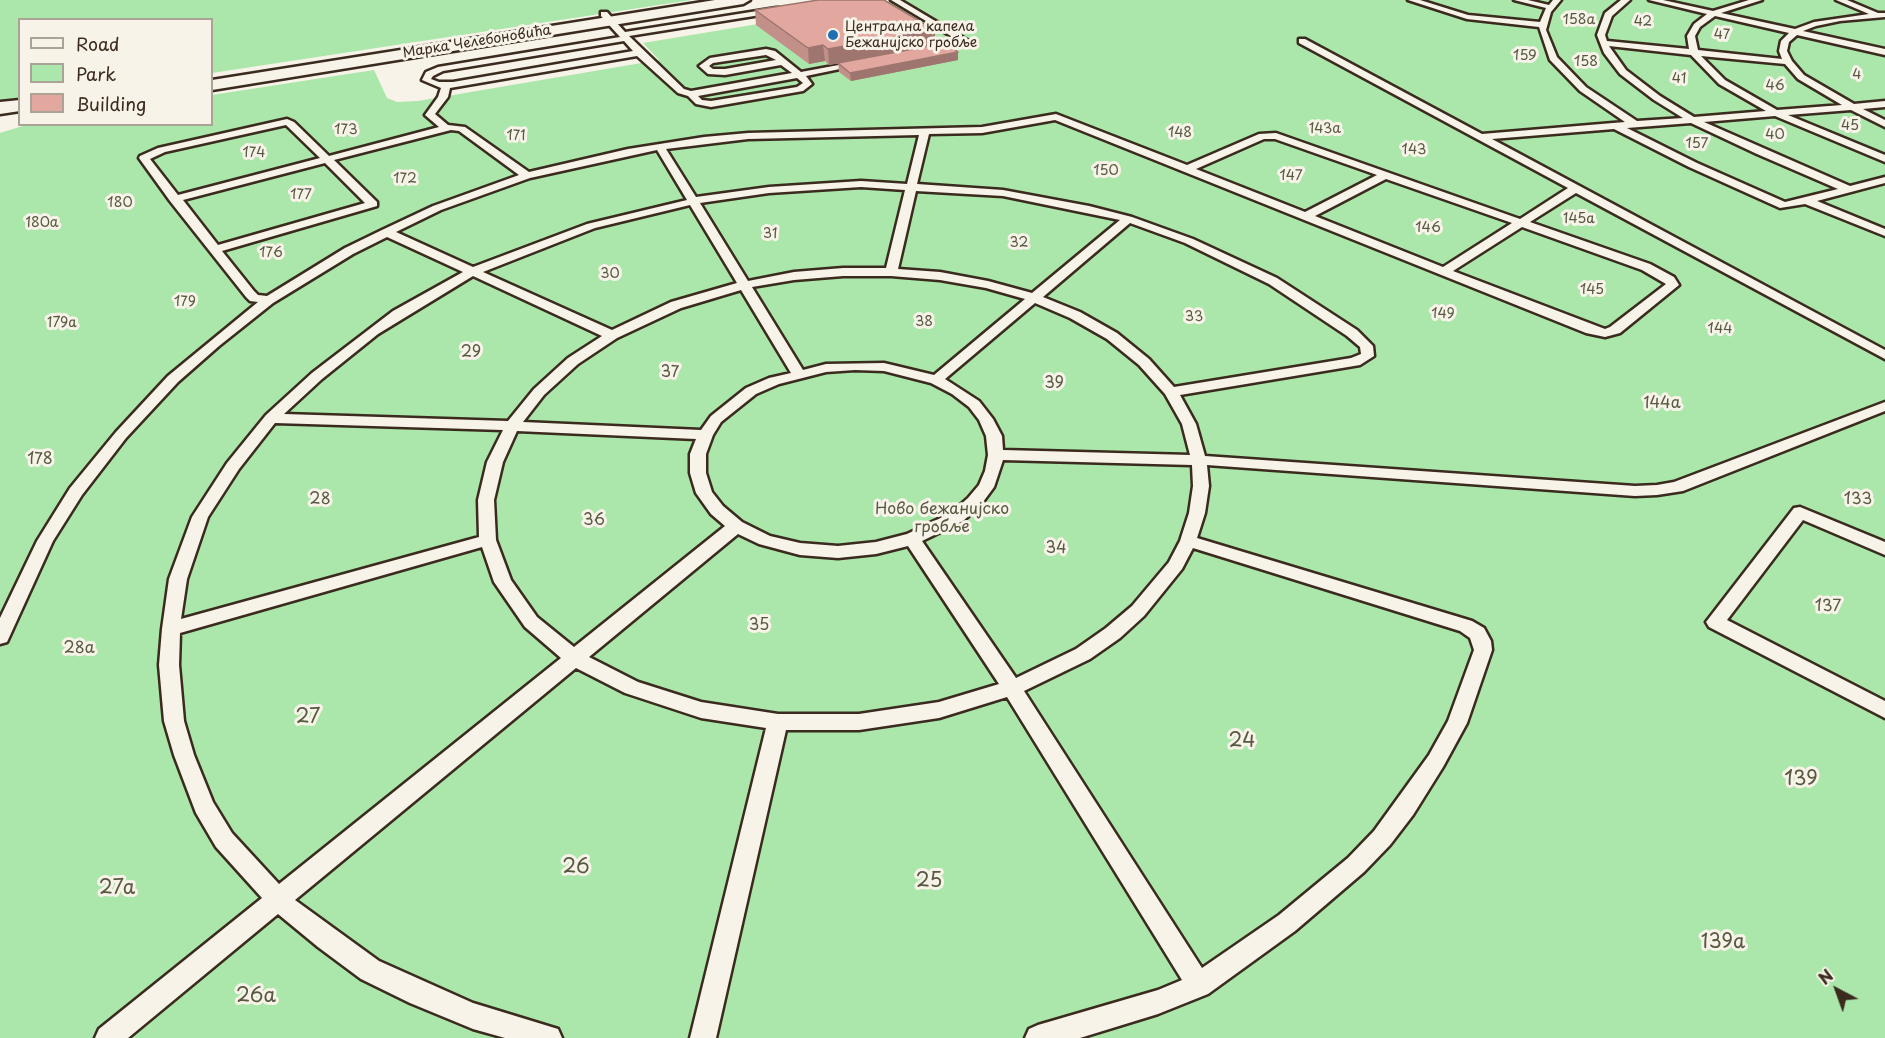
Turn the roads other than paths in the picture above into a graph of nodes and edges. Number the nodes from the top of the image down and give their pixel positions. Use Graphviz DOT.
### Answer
graph roads {
  1 [pos="694,0"];
  2 [pos="743,0"];
  3 [pos="895,0"];
  4 [pos="1412,0"];
  5 [pos="1518,0"];
  6 [pos="1557,0"];
  7 [pos="1626,0"];
  8 [pos="1653,0"];
  9 [pos="1758,0"];
  10 [pos="1840,0"];
  11 [pos="1550,8"];
  12 [pos="781,9"];
  13 [pos="1713,14"];
  14 [pos="1881,16"];
  15 [pos="607,17"];
  16 [pos="1542,25"];
  17 [pos="1795,32"];
  18 [pos="625,36"];
  19 [pos="1302,41"];
  20 [pos="1603,43"];
  21 [pos="1885,52"];
  22 [pos="639,53"];
  23 [pos="922,53"];
  24 [pos="1695,53"];
  25 [pos="782,62"];
  26 [pos="1788,62"];
  27 [pos="866,63"];
  28 [pos="213,75"];
  29 [pos="799,75"];
  30 [pos="213,85"];
  31 [pos="446,85"];
  32 [pos="691,94"];
  33 [pos="1885,104"];
  34 [pos="1852,107"];
  35 [pos="11,108"];
  36 [pos="1776,113"];
  37 [pos="0,119"];
  38 [pos="1693,120"];
  39 [pos="1634,124"];
  40 [pos="1885,124"];
  41 [pos="1616,126"];
  42 [pos="446,128"];
  43 [pos="924,133"];
  44 [pos="1480,137"];
  45 [pos="660,147"];
  46 [pos="327,159"];
  47 [pos="1885,159"];
  48 [pos="1187,169"];
  49 [pos="1385,175"];
  50 [pos="527,176"];
  51 [pos="1885,180"];
  52 [pos="910,186"];
  53 [pos="1576,188"];
  54 [pos="1848,189"];
  55 [pos="174,199"];
  56 [pos="1806,200"];
  57 [pos="693,201"];
  58 [pos="1307,216"];
  59 [pos="1128,219"];
  60 [pos="1520,224"];
  61 [pos="386,232"];
  62 [pos="1885,233"];
  63 [pos="214,249"];
  64 [pos="1445,271"];
  65 [pos="472,272"];
  66 [pos="891,272"];
  67 [pos="746,285"];
  68 [pos="1034,298"];
  69 [pos="269,300"];
  70 [pos="612,336"];
  71 [pos="1885,355"];
  72 [pos="798,373"];
  73 [pos="936,380"];
  74 [pos="1171,392"];
  75 [pos="1885,406"];
  76 [pos="271,418"];
  77 [pos="513,426"];
  78 [pos="705,435"];
  79 [pos="996,454"];
  80 [pos="1199,460"];
  81 [pos="736,526"];
  82 [pos="912,539"];
  83 [pos="488,540"];
  84 [pos="1188,541"];
  85 [pos="1885,549"];
  86 [pos="171,629"];
  87 [pos="0,637"];
  88 [pos="574,658"];
  89 [pos="1012,688"];
  90 [pos="1885,710"];
  91 [pos="778,722"];
  92 [pos="278,900"];
  93 [pos="1199,985"];
  94 [pos="108,1038"];
  95 [pos="549,1038"];
  96 [pos="703,1038"];
  97 [pos="1038,1038"];
  1 -- 15 [label="main road, Марка Челебоновића"];
  2 -- 15 [label="main road, Марка Челебоновића"];
  3 -- 23 [label="lane"];
  4 -- 16 [label="lane"];
  5 -- 11 [label="lane"];
  6 -- 11 [label="lane"];
  7 -- 20 [label="lane"];
  8 -- 13 [label="lane"];
  9 -- 13 [label="lane"];
  10 -- 14 [label="lane"];
  11 -- 16 [label="lane"];
  12 -- 18 [label="lane"];
  13 -- 17 [label="lane"];
  13 -- 24 [label="lane"];
  14 -- 17 [label="lane"];
  15 -- 18 [label="lane"];
  15 -- 28 [label="main road, Марка Челебоновића"];
  15 -- 30 [label="main road, Марка Челебоновића"];
  16 -- 39 [label="lane"];
  17 -- 21 [label="lane"];
  17 -- 26 [label="lane"];
  18 -- 22 [label="lane"];
  18 -- 31 [label="lane"];
  19 -- 44 [label="lane"];
  20 -- 24 [label="lane"];
  20 -- 38 [label="lane"];
  22 -- 31 [label="lane"];
  22 -- 32 [label="lane"];
  24 -- 26 [label="lane"];
  24 -- 36 [label="lane"];
  25 -- 25 [label="lane"];
  25 -- 29 [label="lane"];
  26 -- 34 [label="lane"];
  27 -- 29 [label="lane"];
  29 -- 32 [label="lane"];
  29 -- 32 [label="lane"];
  31 -- 42 [label="lane"];
  33 -- 34 [label="lane"];
  34 -- 36 [label="lane"];
  34 -- 40 [label="lane"];
  35 -- 37 [label="main road"];
  36 -- 38 [label="lane"];
  36 -- 47 [label="lane"];
  38 -- 39 [label="lane"];
  38 -- 54 [label="lane"];
  39 -- 41 [label="lane"];
  41 -- 44 [label="lane"];
  41 -- 56 [label="lane"];
  42 -- 46 [label="lane"];
  42 -- 50 [label="lane"];
  43 -- 45 [label="lane"];
  43 -- 48 [label="lane"];
  43 -- 52 [label="lane"];
  44 -- 53 [label="lane"];
  45 -- 50 [label="lane"];
  45 -- 57 [label="lane"];
  46 -- 55 [label="lane"];
  46 -- 55 [label="lane"];
  46 -- 63 [label="lane"];
  48 -- 49 [label="lane"];
  48 -- 58 [label="lane"];
  49 -- 58 [label="lane"];
  49 -- 60 [label="lane"];
  50 -- 61 [label="lane"];
  51 -- 54 [label="lane"];
  52 -- 57 [label="lane"];
  52 -- 59 [label="lane"];
  52 -- 66 [label="lane"];
  53 -- 60 [label="lane"];
  53 -- 71 [label="lane"];
  54 -- 56 [label="lane"];
  55 -- 63 [label="lane"];
  56 -- 62 [label="lane"];
  57 -- 65 [label="lane"];
  57 -- 67 [label="lane"];
  58 -- 64 [label="lane"];
  59 -- 68 [label="lane"];
  59 -- 74 [label="lane"];
  60 -- 64 [label="lane"];
  60 -- 64 [label="lane"];
  61 -- 65 [label="lane"];
  61 -- 69 [label="lane"];
  63 -- 69 [label="lane"];
  65 -- 70 [label="lane"];
  65 -- 76 [label="lane"];
  66 -- 67 [label="lane"];
  66 -- 68 [label="lane"];
  67 -- 70 [label="lane"];
  67 -- 72 [label="lane"];
  68 -- 73 [label="lane"];
  68 -- 74 [label="lane"];
  69 -- 87 [label="lane"];
  70 -- 77 [label="lane"];
  72 -- 73 [label="lane"];
  72 -- 78 [label="lane"];
  73 -- 79 [label="lane"];
  74 -- 80 [label="lane"];
  75 -- 80 [label="lane"];
  76 -- 77 [label="lane"];
  76 -- 86 [label="lane"];
  77 -- 78 [label="lane"];
  77 -- 83 [label="lane"];
  78 -- 81 [label="lane"];
  79 -- 80 [label="lane"];
  79 -- 82 [label="lane"];
  80 -- 84 [label="lane"];
  81 -- 82 [label="lane"];
  81 -- 88 [label="lane"];
  82 -- 89 [label="lane"];
  83 -- 86 [label="lane"];
  83 -- 88 [label="lane"];
  84 -- 89 [label="lane"];
  84 -- 93 [label="lane"];
  85 -- 90 [label="lane"];
  86 -- 92 [label="lane"];
  88 -- 91 [label="lane"];
  88 -- 92 [label="lane"];
  89 -- 91 [label="lane"];
  89 -- 93 [label="lane"];
  91 -- 96 [label="lane"];
  92 -- 94 [label="lane"];
  92 -- 95 [label="lane"];
  93 -- 97 [label="lane"];
}
